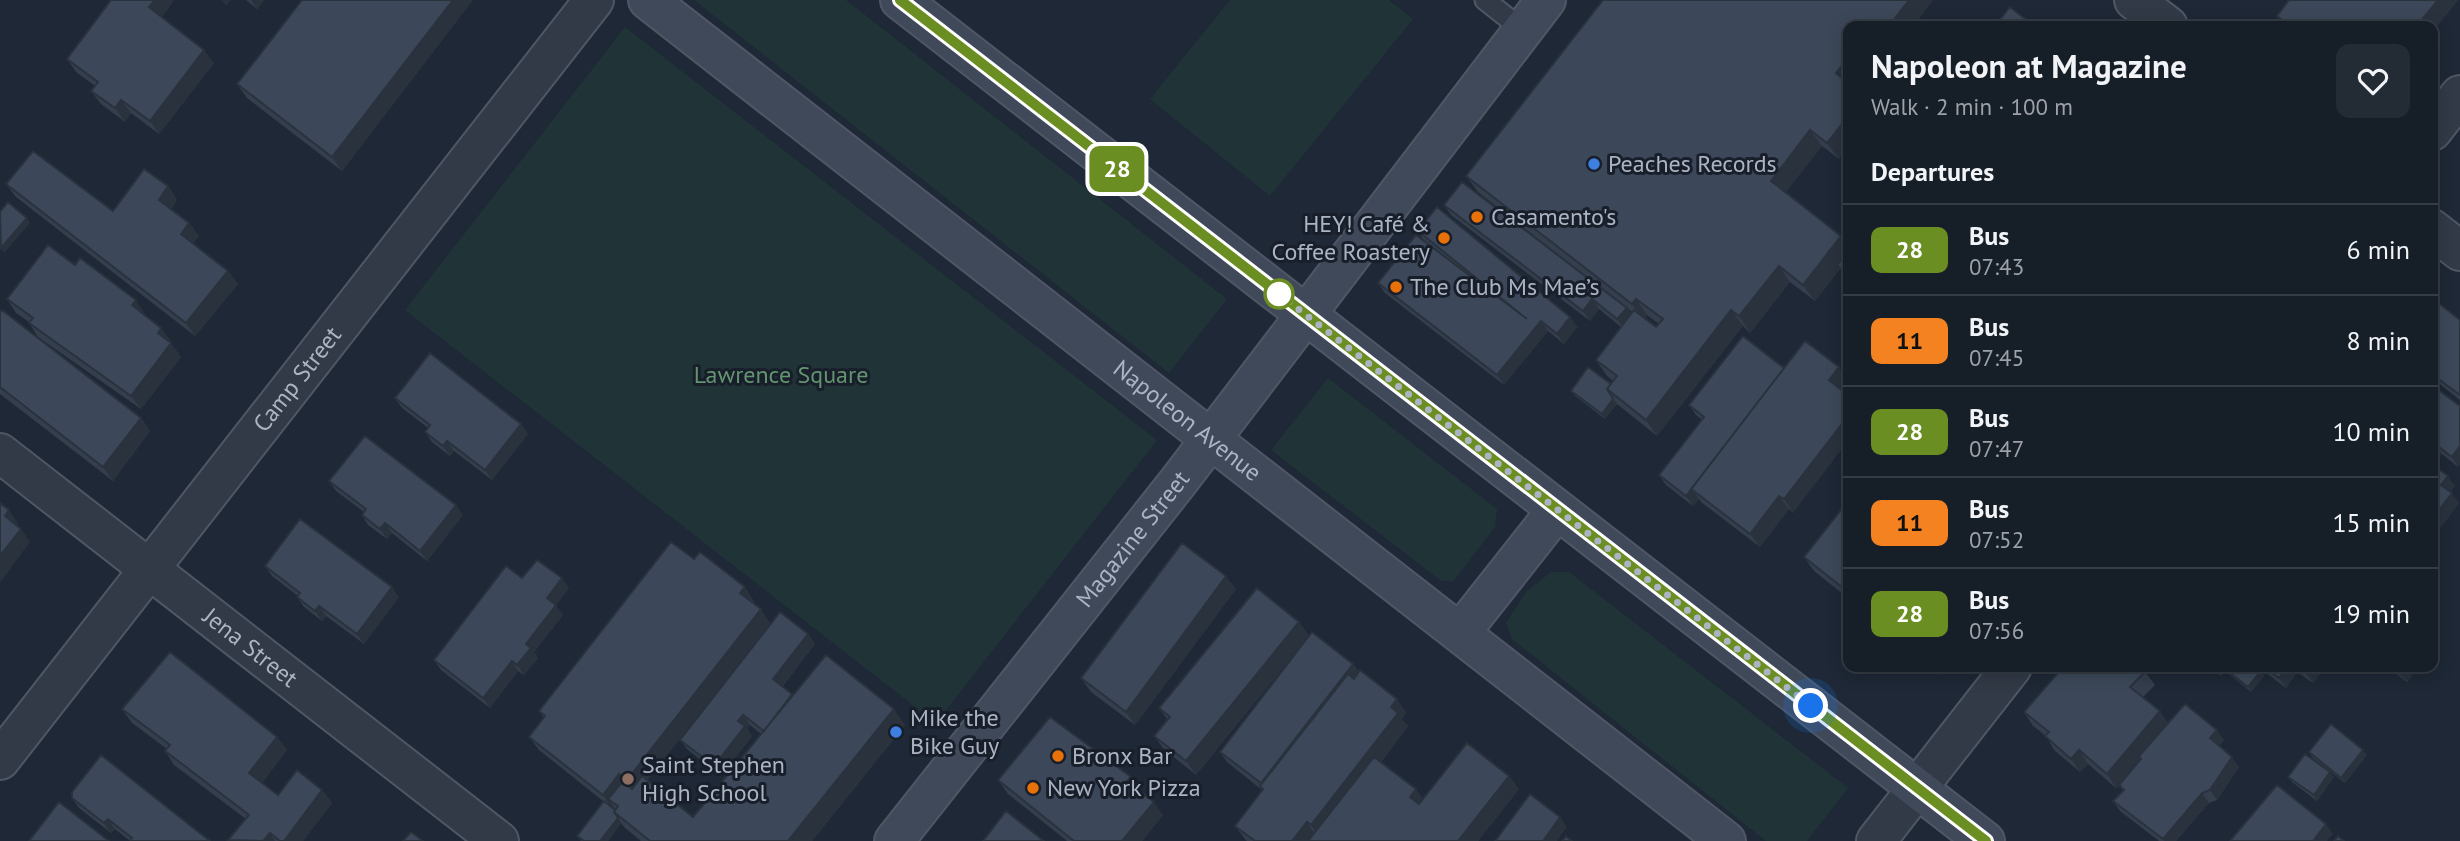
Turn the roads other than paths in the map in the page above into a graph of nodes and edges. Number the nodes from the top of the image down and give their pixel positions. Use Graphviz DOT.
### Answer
graph roads {
  1 [pos="594,0"];
  2 [pos="648,0"];
  3 [pos="900,0"];
  4 [pos="1485,0"];
  5 [pos="2134,0"];
  6 [pos="1535,15"];
  7 [pos="2161,21"];
  8 [pos="2460,95"];
  9 [pos="2438,123"];
  10 [pos="2438,234"];
  11 [pos="2460,251"];
  12 [pos="1305,315"];
  13 [pos="1211,439"];
  14 [pos="0,453"];
  15 [pos="1557,510"];
  16 [pos="149,569"];
  17 [pos="1460,633"];
  18 [pos="2008,672"];
  19 [pos="0,760"];
  20 [pos="1917,788"];
  21 [pos="499,841"];
  22 [pos="894,841"];
  23 [pos="1726,841"];
  24 [pos="1876,841"];
  25 [pos="1986,841"];
  1 -- 16 [label="street, Camp Street"];
  2 -- 13 [label="street, Napoleon Avenue"];
  3 -- 12 [label="street"];
  4 -- 6 [label="lane"];
  5 -- 7 [label="street"];
  6 -- 12 [label="street, Magazine Street"];
  8 -- 9 [label="street"];
  10 -- 11 [label="street"];
  12 -- 13 [label="street, Magazine Street"];
  12 -- 15 [label="street"];
  13 -- 17 [label="street, Napoleon Avenue"];
  13 -- 22 [label="street, Magazine Street"];
  14 -- 16 [label="street, Jena Street"];
  15 -- 17 [label="street"];
  15 -- 20 [label="street"];
  16 -- 19 [label="street, Camp Street"];
  16 -- 21 [label="street, Jena Street"];
  17 -- 23 [label="street, Napoleon Avenue"];
  18 -- 20 [label="street"];
  20 -- 24 [label="street"];
  20 -- 25 [label="street"];
}
